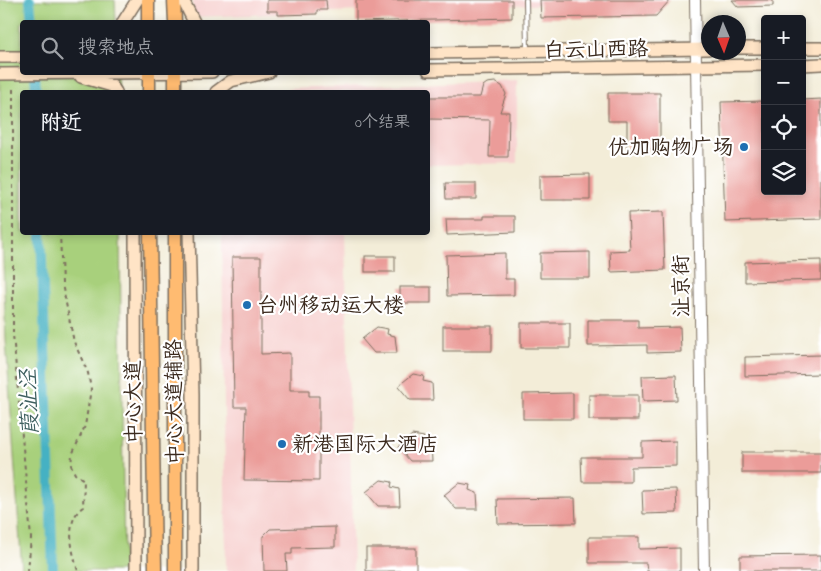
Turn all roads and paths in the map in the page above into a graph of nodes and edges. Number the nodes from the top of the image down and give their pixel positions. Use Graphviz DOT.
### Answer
graph roads {
  1 [pos="137,0"];
  2 [pos="148,0"];
  3 [pos="174,0"];
  4 [pos="526,0"];
  5 [pos="696,0"];
  6 [pos="185,3"];
  7 [pos="131,6"];
  8 [pos="125,20"];
  9 [pos="148,20"];
  10 [pos="175,20"];
  11 [pos="193,20"];
  12 [pos="746,48"];
  13 [pos="761,48"];
  14 [pos="806,48"];
  15 [pos="821,48"];
  16 [pos="696,49"];
  17 [pos="701,49"];
  18 [pos="527,51"];
  19 [pos="430,53"];
  20 [pos="0,57"];
  21 [pos="18,57"];
  22 [pos="821,64"];
  23 [pos="761,65"];
  24 [pos="806,65"];
  25 [pos="696,66"];
  26 [pos="430,70"];
  27 [pos="0,74"];
  28 [pos="20,74"];
  29 [pos="74,75"];
  30 [pos="149,75"];
  31 [pos="175,75"];
  32 [pos="256,75"];
  33 [pos="13,89"];
  34 [pos="115,90"];
  35 [pos="149,90"];
  36 [pos="175,90"];
  37 [pos="219,90"];
  38 [pos="60,235"];
  39 [pos="135,235"];
  40 [pos="150,235"];
  41 [pos="175,235"];
  42 [pos="190,235"];
  43 [pos="28,571"];
  44 [pos="78,571"];
  45 [pos="136,571"];
  46 [pos="155,571"];
  47 [pos="175,571"];
  48 [pos="193,571"];
  49 [pos="704,571"];
  1 -- 7 [label="main road"];
  2 -- 9 [label="main road"];
  3 -- 10 [label="main road"];
  4 -- 18 [label="lane"];
  5 -- 16 [label="street, 沚京街"];
  6 -- 11 [label="main road"];
  7 -- 8 [label="main road"];
  12 -- 13 [label="main road"];
  14 -- 15 [label="main road"];
  16 -- 17 [label="main road, 白云山西路"];
  16 -- 18 [label="main road, 白云山西路"];
  16 -- 25 [label="street, 沚京街"];
  18 -- 19 [label="main road, 白云山西路"];
  20 -- 21 [label="main road"];
  22 -- 24 [label="main road"];
  23 -- 25 [label="main road, 白云山西路"];
  25 -- 26 [label="main road, 白云山西路"];
  25 -- 49 [label="street, 沚京街"];
  27 -- 28 [label="main road"];
  29 -- 34 [label="main road"];
  30 -- 35 [label="main road"];
  31 -- 36 [label="main road"];
  32 -- 37 [label="main road"];
  33 -- 43 [label="path"];
  38 -- 44 [label="path"];
  39 -- 45 [label="main road, 中心大道辅路"];
  40 -- 46 [label="main road, 中心大道"];
  41 -- 47 [label="main road, 中心大道"];
  42 -- 48 [label="main road, 中心大道辅路"];
}
